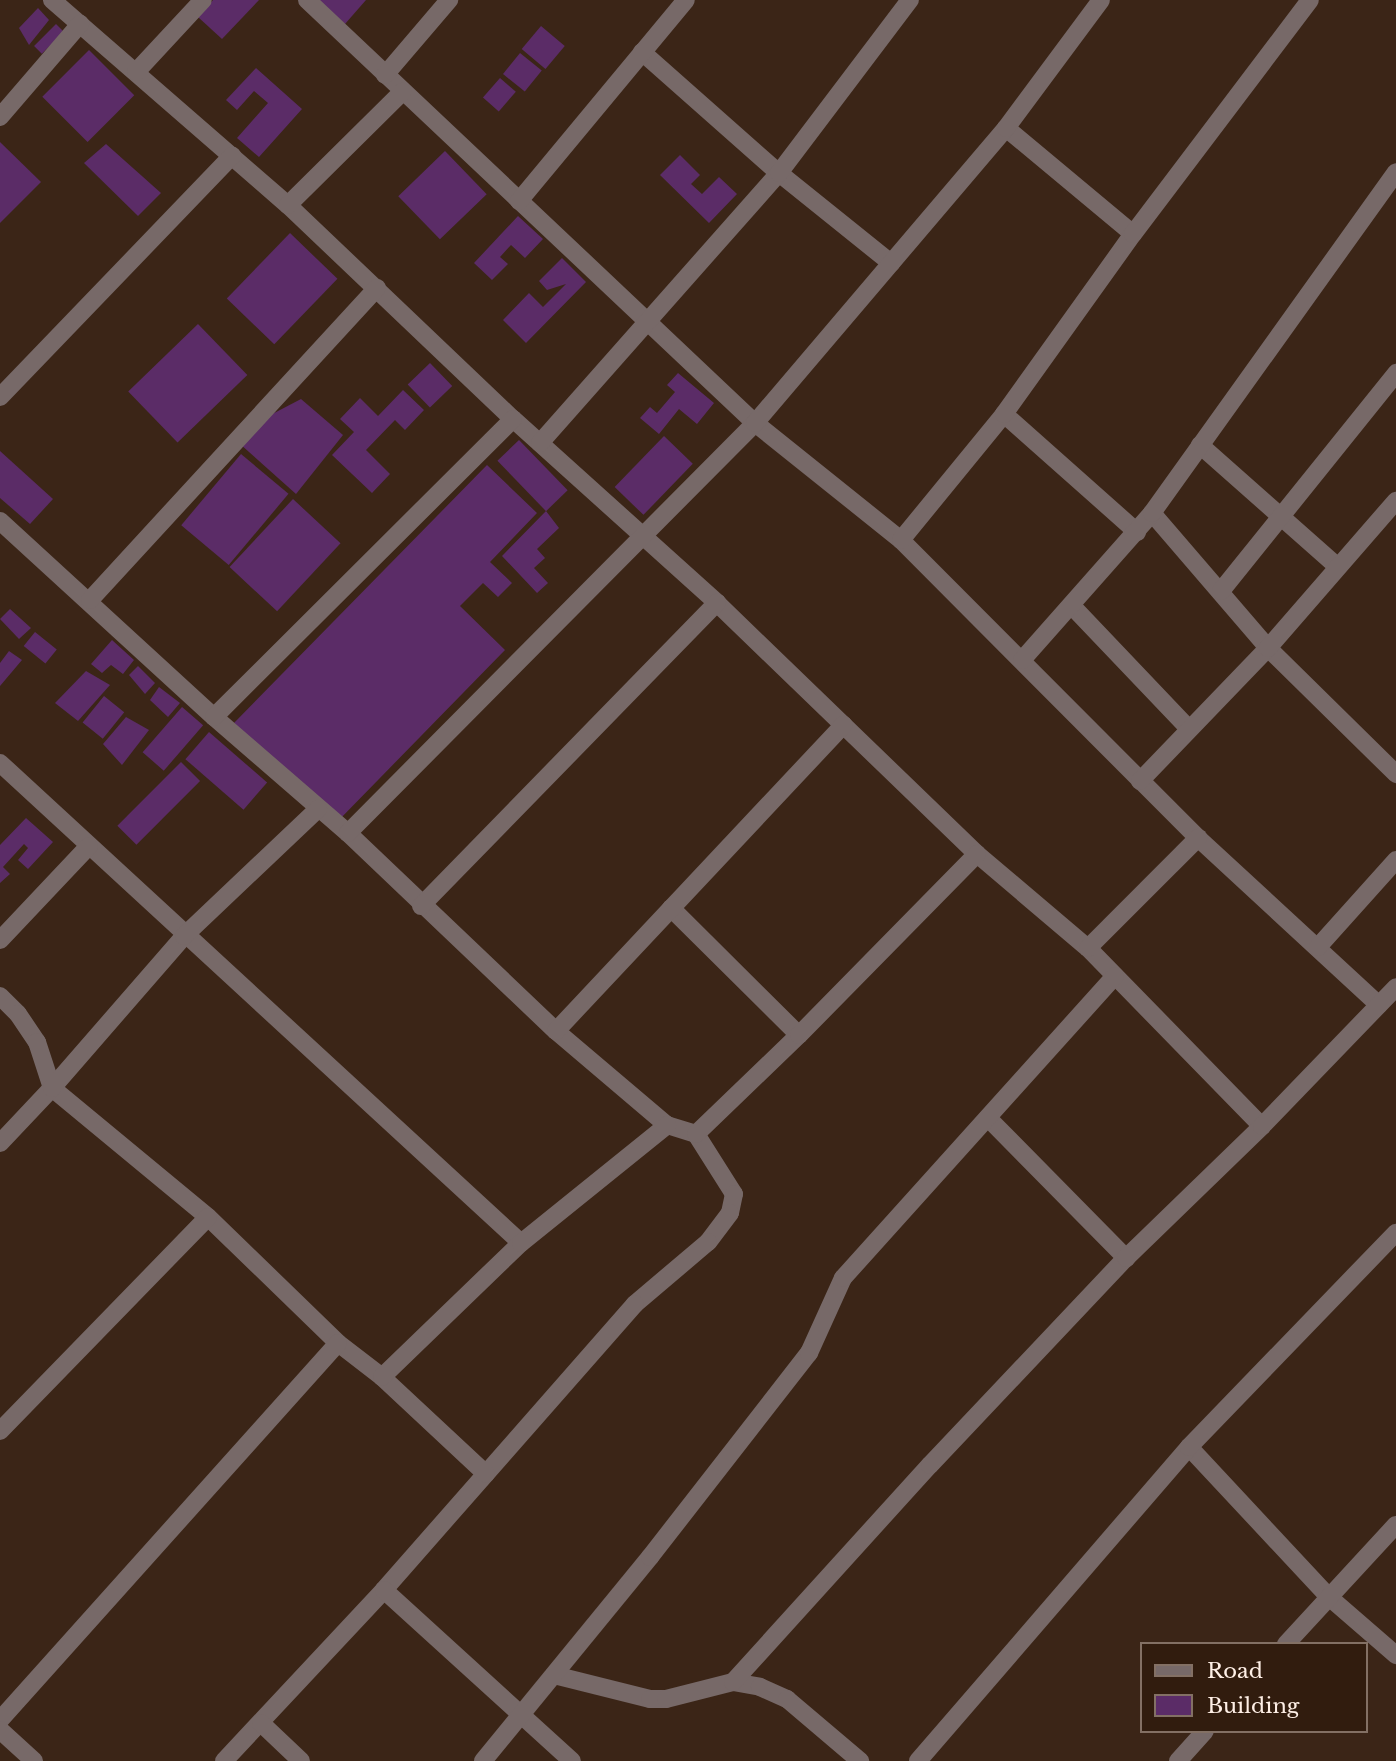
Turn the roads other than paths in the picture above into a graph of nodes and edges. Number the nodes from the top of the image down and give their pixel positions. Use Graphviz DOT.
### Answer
graph roads {
  1 [pos="52,0"];
  2 [pos="203,0"];
  3 [pos="307,0"];
  4 [pos="449,0"];
  5 [pos="686,0"];
  6 [pos="910,0"];
  7 [pos="1101,0"];
  8 [pos="1310,0"];
  9 [pos="80,24"];
  10 [pos="642,52"];
  11 [pos="136,72"];
  12 [pos="385,75"];
  13 [pos="402,92"];
  14 [pos="0,117"];
  15 [pos="1006,128"];
  16 [pos="232,156"];
  17 [pos="779,173"];
  18 [pos="1394,179"];
  19 [pos="519,201"];
  20 [pos="288,205"];
  21 [pos="1133,234"];
  22 [pos="891,263"];
  23 [pos="377,288"];
  24 [pos="648,323"];
  25 [pos="1396,373"];
  26 [pos="0,397"];
  27 [pos="1004,414"];
  28 [pos="513,419"];
  29 [pos="755,423"];
  30 [pos="540,443"];
  31 [pos="1200,445"];
  32 [pos="1396,501"];
  33 [pos="1152,513"];
  34 [pos="1283,517"];
  35 [pos="0,521"];
  36 [pos="1137,532"];
  37 [pos="643,537"];
  38 [pos="901,540"];
  39 [pos="1337,566"];
  40 [pos="1221,591"];
  41 [pos="90,600"];
  42 [pos="717,603"];
  43 [pos="1073,607"];
  44 [pos="1268,648"];
  45 [pos="1023,660"];
  46 [pos="214,717"];
  47 [pos="843,724"];
  48 [pos="1189,729"];
  49 [pos="0,763"];
  50 [pos="1396,774"];
  51 [pos="1140,781"];
  52 [pos="318,809"];
  53 [pos="348,833"];
  54 [pos="1198,838"];
  55 [pos="89,846"];
  56 [pos="977,854"];
  57 [pos="1396,860"];
  58 [pos="421,906"];
  59 [pos="671,908"];
  60 [pos="184,936"];
  61 [pos="0,940"];
  62 [pos="1318,947"];
  63 [pos="1088,948"];
  64 [pos="1115,976"];
  65 [pos="1396,988"];
  66 [pos="0,996"];
  67 [pos="1379,1005"];
  68 [pos="556,1031"];
  69 [pos="799,1035"];
  70 [pos="52,1088"];
  71 [pos="988,1118"];
  72 [pos="667,1125"];
  73 [pos="1262,1126"];
  74 [pos="696,1134"];
  75 [pos="0,1143"];
  76 [pos="208,1217"];
  77 [pos="1396,1233"];
  78 [pos="521,1243"];
  79 [pos="1126,1258"];
  80 [pos="338,1343"];
  81 [pos="382,1377"];
  82 [pos="0,1431"];
  83 [pos="1189,1447"];
  84 [pos="486,1474"];
  85 [pos="1396,1525"];
  86 [pos="384,1590"];
  87 [pos="1329,1597"];
  88 [pos="1288,1642"];
  89 [pos="1396,1655"];
  90 [pos="554,1675"];
  91 [pos="733,1682"];
  92 [pos="521,1717"];
  93 [pos="0,1720"];
  94 [pos="261,1723"];
  95 [pos="0,1730"];
  96 [pos="1203,1733"];
  97 [pos="34,1761"];
  98 [pos="224,1761"];
  99 [pos="301,1761"];
  100 [pos="483,1761"];
  101 [pos="572,1761"];
  102 [pos="860,1761"];
  103 [pos="918,1761"];
  104 [pos="1178,1761"];
  1 -- 9 [label="street"];
  2 -- 11 [label="street"];
  3 -- 12 [label="street"];
  4 -- 12 [label="street"];
  5 -- 10 [label="street"];
  6 -- 17 [label="street"];
  7 -- 15 [label="street"];
  8 -- 21 [label="street"];
  9 -- 11 [label="street"];
  9 -- 14 [label="street"];
  10 -- 17 [label="street"];
  10 -- 19 [label="street"];
  11 -- 16 [label="street"];
  12 -- 13 [label="street"];
  13 -- 19 [label="street"];
  13 -- 20 [label="street"];
  15 -- 21 [label="street"];
  15 -- 22 [label="street"];
  16 -- 20 [label="street"];
  16 -- 26 [label="street"];
  17 -- 22 [label="street"];
  17 -- 24 [label="street"];
  18 -- 31 [label="street"];
  19 -- 24 [label="street"];
  20 -- 23 [label="street"];
  21 -- 27 [label="street"];
  22 -- 29 [label="street"];
  23 -- 28 [label="street"];
  23 -- 41 [label="street"];
  24 -- 29 [label="street"];
  24 -- 30 [label="street"];
  25 -- 34 [label="street"];
  27 -- 36 [label="street"];
  27 -- 38 [label="street"];
  28 -- 30 [label="street"];
  28 -- 46 [label="street"];
  29 -- 37 [label="street"];
  29 -- 38 [label="street"];
  30 -- 37 [label="street"];
  31 -- 33 [label="street"];
  31 -- 34 [label="street"];
  32 -- 39 [label="street"];
  33 -- 36 [label="street"];
  33 -- 40 [label="street"];
  34 -- 39 [label="street"];
  34 -- 40 [label="street"];
  35 -- 41 [label="street"];
  36 -- 43 [label="street"];
  37 -- 42 [label="street"];
  37 -- 53 [label="street"];
  38 -- 45 [label="street"];
  39 -- 44 [label="street"];
  40 -- 44 [label="street"];
  41 -- 46 [label="street"];
  42 -- 47 [label="street"];
  42 -- 58 [label="street"];
  43 -- 45 [label="street"];
  43 -- 48 [label="street"];
  44 -- 48 [label="street"];
  44 -- 50 [label="street"];
  45 -- 51 [label="street"];
  46 -- 52 [label="street"];
  47 -- 56 [label="street"];
  47 -- 59 [label="street"];
  48 -- 51 [label="street"];
  49 -- 55 [label="street"];
  51 -- 54 [label="street"];
  52 -- 53 [label="street"];
  52 -- 60 [label="street"];
  53 -- 58 [label="street"];
  54 -- 62 [label="street"];
  54 -- 63 [label="street"];
  55 -- 60 [label="street"];
  55 -- 61 [label="street"];
  56 -- 63 [label="street"];
  56 -- 69 [label="street"];
  57 -- 62 [label="street"];
  58 -- 68 [label="street"];
  59 -- 68 [label="street"];
  59 -- 69 [label="street"];
  60 -- 70 [label="street"];
  60 -- 78 [label="street"];
  62 -- 67 [label="street"];
  63 -- 64 [label="street"];
  64 -- 71 [label="street"];
  64 -- 73 [label="street"];
  65 -- 67 [label="street"];
  66 -- 70 [label="street"];
  67 -- 73 [label="street"];
  68 -- 72 [label="street"];
  69 -- 74 [label="street"];
  70 -- 75 [label="street"];
  70 -- 76 [label="street"];
  71 -- 79 [label="street"];
  71 -- 90 [label="street"];
  72 -- 74 [label="street"];
  72 -- 78 [label="street"];
  73 -- 79 [label="street"];
  74 -- 84 [label="street"];
  76 -- 80 [label="street"];
  76 -- 82 [label="street"];
  77 -- 83 [label="street"];
  78 -- 81 [label="street"];
  79 -- 91 [label="street"];
  80 -- 81 [label="street"];
  80 -- 93 [label="street"];
  81 -- 84 [label="street"];
  83 -- 87 [label="street"];
  83 -- 103 [label="street"];
  84 -- 86 [label="street"];
  85 -- 87 [label="street"];
  86 -- 92 [label="street"];
  86 -- 94 [label="street"];
  87 -- 88 [label="street"];
  87 -- 89 [label="street"];
  90 -- 91 [label="street"];
  90 -- 92 [label="street"];
  91 -- 102 [label="street"];
  92 -- 100 [label="street"];
  92 -- 101 [label="street"];
  94 -- 98 [label="street"];
  94 -- 99 [label="street"];
  95 -- 97 [label="street"];
  96 -- 104 [label="street"];
}
